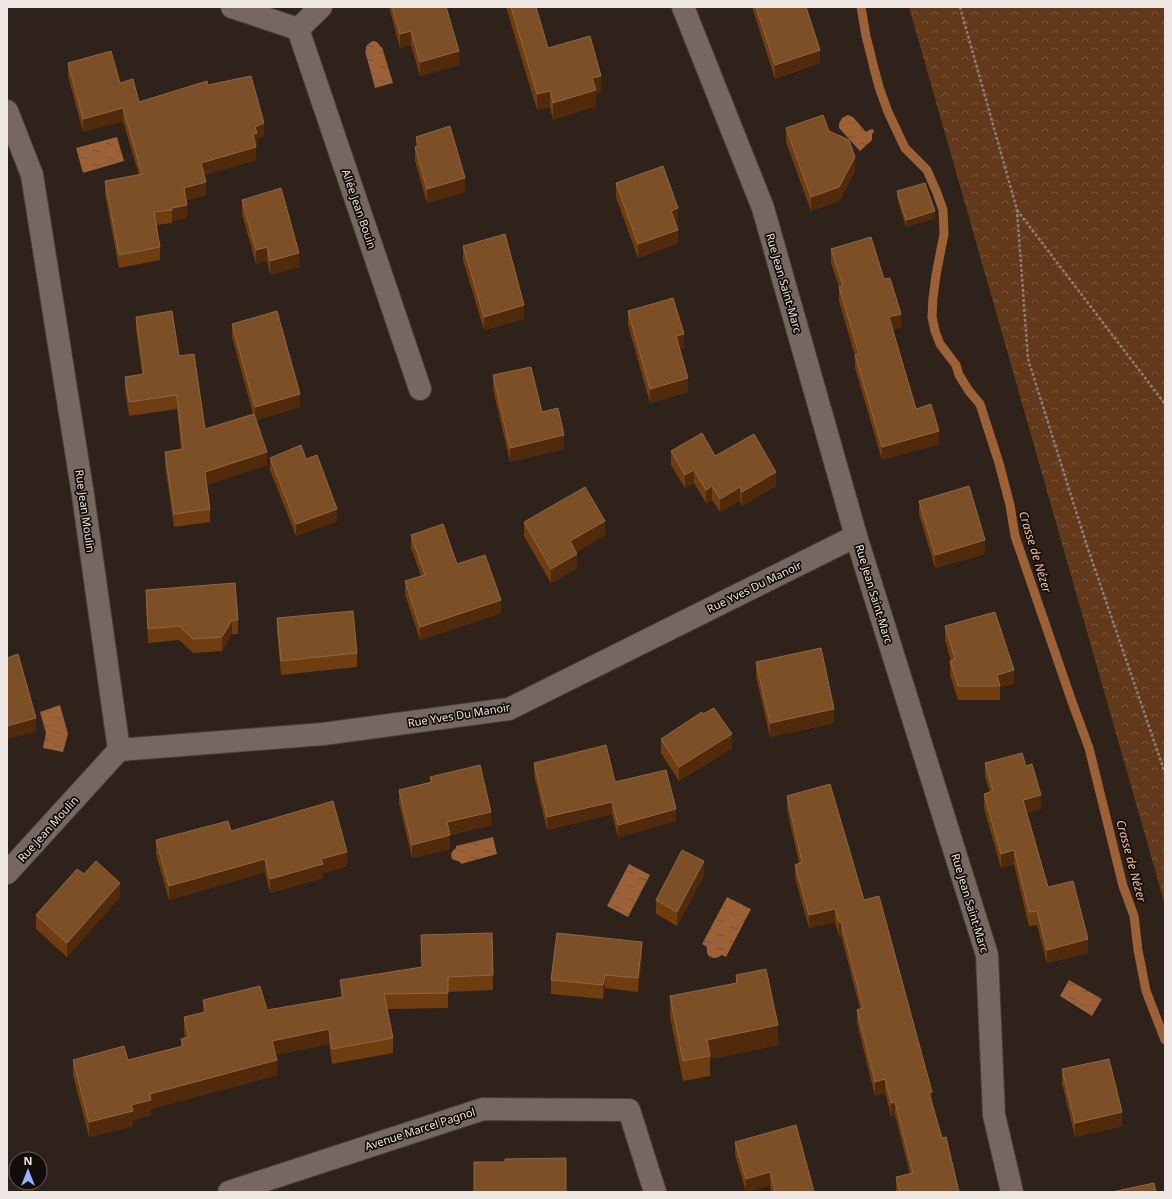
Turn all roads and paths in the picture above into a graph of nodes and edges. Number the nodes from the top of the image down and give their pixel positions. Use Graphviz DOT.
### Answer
graph roads {
  1 [pos="232,7"];
  2 [pos="321,7"];
  3 [pos="684,7"];
  4 [pos="960,7"];
  5 [pos="298,29"];
  6 [pos="7,111"];
  7 [pos="1017,210"];
  8 [pos="420,389"];
  9 [pos="1165,404"];
  10 [pos="856,536"];
  11 [pos="119,750"];
  12 [pos="1165,773"];
  13 [pos="7,874"];
  14 [pos="228,1192"];
  15 [pos="655,1192"];
  16 [pos="1012,1192"];
  1 -- 5 [label="street"];
  2 -- 5 [label="street"];
  3 -- 10 [label="street, Rue Jean Saint-Marc"];
  4 -- 7 [label="path"];
  5 -- 8 [label="street, Allée Jean Bouin"];
  6 -- 11 [label="street, Rue Jean Moulin"];
  7 -- 9 [label="path"];
  7 -- 12 [label="path"];
  10 -- 11 [label="street, Rue Yves Du Manoir"];
  10 -- 16 [label="street, Rue Jean Saint-Marc"];
  11 -- 13 [label="street, Rue Jean Moulin"];
  14 -- 15 [label="street, Avenue Marcel Pagnol"];
}
